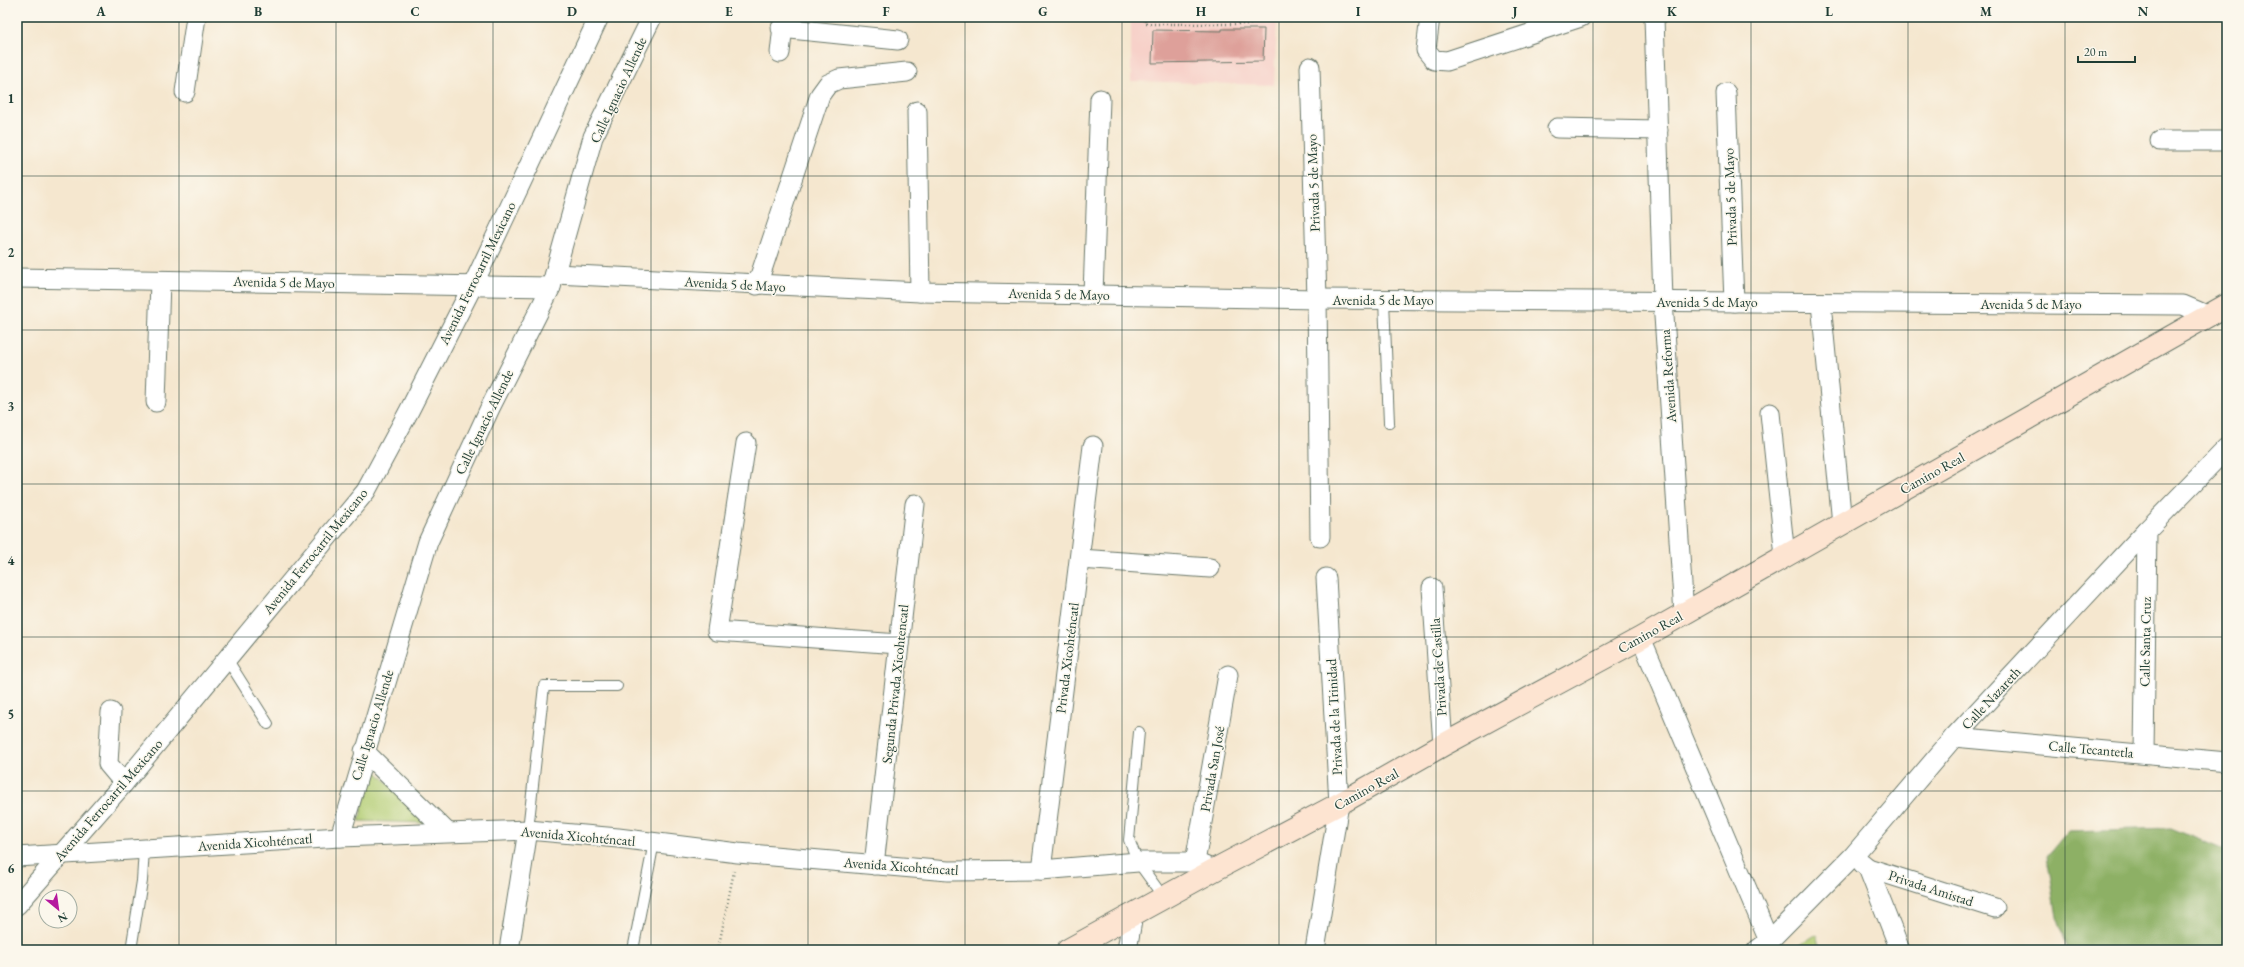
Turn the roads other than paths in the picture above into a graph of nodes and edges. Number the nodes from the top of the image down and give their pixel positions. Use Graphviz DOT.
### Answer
graph roads {
  1 [pos="196,17"];
  2 [pos="599,17"];
  3 [pos="652,17"];
  4 [pos="1430,17"];
  5 [pos="1581,17"];
  6 [pos="1654,17"];
  7 [pos="782,22"];
  8 [pos="898,40"];
  9 [pos="780,53"];
  10 [pos="1310,67"];
  11 [pos="907,72"];
  12 [pos="185,92"];
  13 [pos="1726,93"];
  14 [pos="1100,99"];
  15 [pos="917,111"];
  16 [pos="1557,128"];
  17 [pos="1658,130"];
  18 [pos="2160,141"];
  19 [pos="2227,141"];
  20 [pos="18,275"];
  21 [pos="160,281"];
  22 [pos="553,281"];
  23 [pos="472,285"];
  24 [pos="757,285"];
  25 [pos="920,292"];
  26 [pos="1093,294"];
  27 [pos="1317,300"];
  28 [pos="1384,300"];
  29 [pos="1663,301"];
  30 [pos="1734,302"];
  31 [pos="1821,303"];
  32 [pos="2227,305"];
  33 [pos="2209,316"];
  34 [pos="156,402"];
  35 [pos="1770,413"];
  36 [pos="1389,424"];
  37 [pos="746,443"];
  38 [pos="1092,446"];
  39 [pos="2227,448"];
  40 [pos="915,504"];
  41 [pos="1842,524"];
  42 [pos="2147,530"];
  43 [pos="1320,537"];
  44 [pos="1785,556"];
  45 [pos="1080,559"];
  46 [pos="1210,568"];
  47 [pos="1326,578"];
  48 [pos="1432,588"];
  49 [pos="1684,614"];
  50 [pos="1641,638"];
  51 [pos="899,644"];
  52 [pos="227,659"];
  53 [pos="1228,675"];
  54 [pos="618,686"];
  55 [pos="111,712"];
  56 [pos="268,724"];
  57 [pos="1139,732"];
  58 [pos="1954,737"];
  59 [pos="1443,745"];
  60 [pos="364,751"];
  61 [pos="2144,754"];
  62 [pos="2227,762"];
  63 [pos="124,783"];
  64 [pos="1339,804"];
  65 [pos="528,830"];
  66 [pos="447,832"];
  67 [pos="340,837"];
  68 [pos="654,842"];
  69 [pos="144,850"];
  70 [pos="61,855"];
  71 [pos="1853,856"];
  72 [pos="17,857"];
  73 [pos="1138,862"];
  74 [pos="874,864"];
  75 [pos="1204,866"];
  76 [pos="1868,868"];
  77 [pos="1041,870"];
  78 [pos="1164,898"];
  79 [pos="17,905"];
  80 [pos="1994,908"];
  81 [pos="1133,915"];
  82 [pos="1763,946"];
  83 [pos="131,950"];
  84 [pos="508,950"];
  85 [pos="633,950"];
  86 [pos="1068,950"];
  87 [pos="1127,950"];
  88 [pos="1315,950"];
  89 [pos="1900,950"];
  1 -- 12 [label="street"];
  2 -- 23 [label="street, Avenida Ferrocarril Mexicano"];
  3 -- 22 [label="street, Calle Ignacio Allende"];
  4 -- 5 [label="street"];
  6 -- 17 [label="street, Avenida Reforma"];
  7 -- 8 [label="street"];
  7 -- 9 [label="street"];
  10 -- 27 [label="street, Privada 5 de Mayo"];
  11 -- 24 [label="street"];
  13 -- 30 [label="street, Privada 5 de Mayo"];
  14 -- 26 [label="street"];
  15 -- 25 [label="street"];
  16 -- 17 [label="street"];
  17 -- 29 [label="street, Avenida Reforma"];
  18 -- 19 [label="street"];
  20 -- 21 [label="street, Avenida 5 de Mayo"];
  21 -- 23 [label="street, Avenida 5 de Mayo"];
  21 -- 34 [label="street"];
  22 -- 23 [label="street, Avenida 5 de Mayo"];
  22 -- 24 [label="street, Avenida 5 de Mayo"];
  22 -- 60 [label="street, Calle Ignacio Allende"];
  23 -- 52 [label="street, Avenida Ferrocarril Mexicano"];
  24 -- 25 [label="street, Avenida 5 de Mayo"];
  25 -- 26 [label="street, Avenida 5 de Mayo"];
  26 -- 27 [label="street, Avenida 5 de Mayo"];
  27 -- 28 [label="street, Avenida 5 de Mayo"];
  27 -- 43 [label="street, Privada 5 de Mayo"];
  28 -- 29 [label="street, Avenida 5 de Mayo"];
  28 -- 36 [label="lane"];
  29 -- 30 [label="street, Avenida 5 de Mayo"];
  29 -- 49 [label="street, Avenida Reforma"];
  30 -- 31 [label="street, Avenida 5 de Mayo"];
  31 -- 33 [label="street, Avenida 5 de Mayo"];
  31 -- 41 [label="street"];
  32 -- 33 [label="main road, Camino Real"];
  33 -- 41 [label="main road, Camino Real"];
  35 -- 44 [label="street"];
  37 -- 51 [label="street"];
  38 -- 45 [label="street, Privada Xicohténcatl"];
  39 -- 42 [label="street, Calle Nazareth"];
  40 -- 51 [label="street, Segunda Privada Xicohtencatl"];
  41 -- 44 [label="main road, Camino Real"];
  42 -- 58 [label="street, Calle Nazareth"];
  42 -- 61 [label="street, Calle Santa Cruz"];
  44 -- 49 [label="main road, Camino Real"];
  45 -- 46 [label="street"];
  45 -- 77 [label="street, Privada Xicohténcatl"];
  47 -- 64 [label="street, Privada de la Trinidad"];
  48 -- 59 [label="street, Privada de Castilla"];
  49 -- 50 [label="main road, Camino Real"];
  50 -- 59 [label="main road, Camino Real"];
  50 -- 82 [label="street"];
  51 -- 74 [label="street, Segunda Privada Xicohtencatl"];
  52 -- 56 [label="lane"];
  52 -- 63 [label="street, Avenida Ferrocarril Mexicano"];
  53 -- 75 [label="street, Privada San José"];
  54 -- 65 [label="lane"];
  55 -- 63 [label="street"];
  57 -- 73 [label="lane"];
  58 -- 61 [label="street, Calle Tecantetla"];
  58 -- 71 [label="street, Calle Nazareth"];
  59 -- 64 [label="main road, Camino Real"];
  60 -- 66 [label="street"];
  60 -- 67 [label="street, Calle Ignacio Allende"];
  61 -- 62 [label="street, Calle Tecantetla"];
  63 -- 70 [label="street, Avenida Ferrocarril Mexicano"];
  64 -- 75 [label="main road, Camino Real"];
  64 -- 88 [label="street, Privada de la Trinidad"];
  65 -- 66 [label="street, Avenida Xicohténcatl"];
  65 -- 68 [label="street, Avenida Xicohténcatl"];
  65 -- 84 [label="street"];
  66 -- 67 [label="street, Avenida Xicohténcatl"];
  67 -- 69 [label="street, Avenida Xicohténcatl"];
  68 -- 74 [label="street, Avenida Xicohténcatl"];
  68 -- 85 [label="lane"];
  69 -- 70 [label="street, Avenida Xicohténcatl"];
  69 -- 83 [label="lane"];
  70 -- 72 [label="street, Avenida Xicohténcatl"];
  70 -- 79 [label="street, Avenida Ferrocarril Mexicano"];
  71 -- 76 [label="street"];
  71 -- 82 [label="street, Calle Nazareth"];
  73 -- 75 [label="street, Avenida Xicohténcatl"];
  73 -- 77 [label="street, Avenida Xicohténcatl"];
  73 -- 78 [label="lane"];
  74 -- 77 [label="street, Avenida Xicohténcatl"];
  75 -- 78 [label="main road, Camino Real"];
  76 -- 80 [label="street, Privada Amistad"];
  76 -- 89 [label="street"];
  78 -- 81 [label="main road, Camino Real"];
  81 -- 86 [label="main road, Camino Real"];
  81 -- 87 [label="street"];
}
